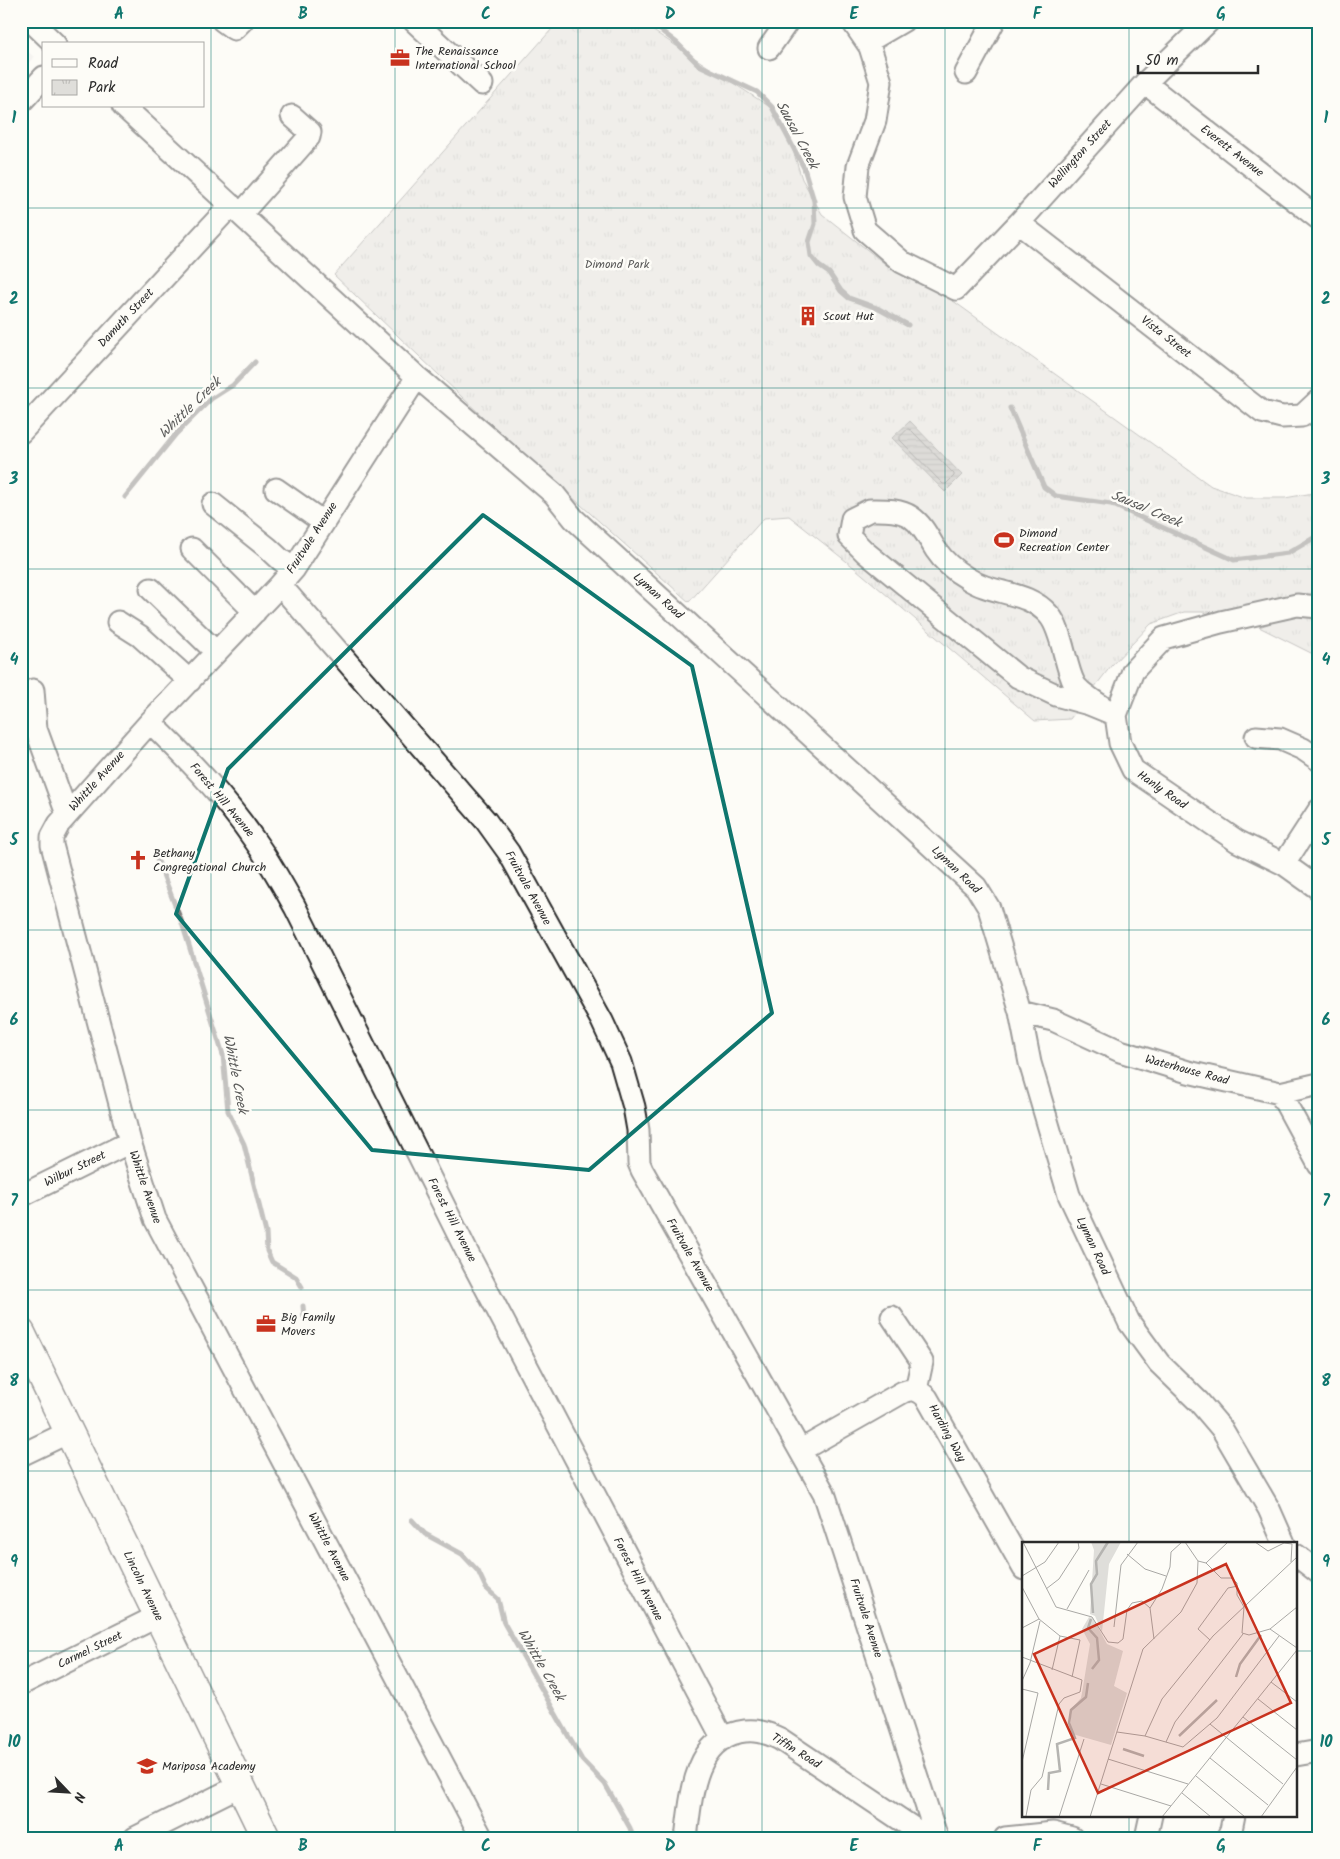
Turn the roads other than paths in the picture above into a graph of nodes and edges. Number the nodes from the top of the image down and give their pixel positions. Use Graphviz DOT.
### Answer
graph roads {
  1 [pos="31,21"];
  2 [pos="223,21"];
  3 [pos="242,21"];
  4 [pos="414,21"];
  5 [pos="788,21"];
  6 [pos="852,21"];
  7 [pos="903,21"];
  8 [pos="994,21"];
  9 [pos="1209,21"];
  10 [pos="53,42"];
  11 [pos="867,42"];
  12 [pos="769,48"];
  13 [pos="966,73"];
  14 [pos="42,79"];
  15 [pos="1145,82"];
  16 [pos="482,84"];
  17 [pos="21,102"];
  18 [pos="125,108"];
  19 [pos="292,116"];
  20 [pos="236,210"];
  21 [pos="1319,219"];
  22 [pos="1019,222"];
  23 [pos="417,376"];
  24 [pos="1319,400"];
  25 [pos="21,432"];
  26 [pos="276,489"];
  27 [pos="213,504"];
  28 [pos="322,522"];
  29 [pos="192,549"];
  30 [pos="294,569"];
  31 [pos="280,585"];
  32 [pos="152,589"];
  33 [pos="1319,607"];
  34 [pos="255,612"];
  35 [pos="118,622"];
  36 [pos="216,652"];
  37 [pos="190,681"];
  38 [pos="33,690"];
  39 [pos="1116,715"];
  40 [pos="150,722"];
  41 [pos="1256,737"];
  42 [pos="1319,760"];
  43 [pos="1319,810"];
  44 [pos="67,814"];
  45 [pos="1284,864"];
  46 [pos="1319,889"];
  47 [pos="1020,1012"];
  48 [pos="1319,1084"];
  49 [pos="1280,1093"];
  50 [pos="130,1142"];
  51 [pos="1319,1165"];
  52 [pos="21,1196"];
  53 [pos="892,1317"];
  54 [pos="21,1333"];
  55 [pos="916,1390"];
  56 [pos="68,1432"];
  57 [pos="801,1450"];
  58 [pos="21,1455"];
  59 [pos="1284,1542"];
  60 [pos="1298,1557"];
  61 [pos="1022,1565"];
  62 [pos="1319,1573"];
  63 [pos="158,1616"];
  64 [pos="21,1684"];
  65 [pos="722,1739"];
  66 [pos="1319,1751"];
  67 [pos="1298,1755"];
  68 [pos="240,1785"];
  69 [pos="1151,1816"];
  70 [pos="1234,1816"];
  71 [pos="135,1838"];
  72 [pos="266,1838"];
  73 [pos="482,1838"];
  74 [pos="686,1838"];
  75 [pos="928,1838"];
  76 [pos="937,1838"];
  77 [pos="1005,1838"];
  78 [pos="1072,1838"];
  79 [pos="1146,1838"];
  80 [pos="1227,1838"];
  1 -- 10 [label="street"];
  2 -- 3 [label="street"];
  4 -- 16 [label="street"];
  5 -- 12 [label="street"];
  6 -- 11 [label="street"];
  7 -- 11 [label="street"];
  8 -- 13 [label="street"];
  9 -- 15 [label="street, Wellington Street"];
  11 -- 22 [label="street, Wellington Street"];
  14 -- 17 [label="street"];
  15 -- 21 [label="street, Everett Avenue"];
  15 -- 22 [label="street, Wellington Street"];
  18 -- 20 [label="street"];
  19 -- 20 [label="street, Damuth Street"];
  20 -- 23 [label="street"];
  20 -- 25 [label="street, Damuth Street"];
  22 -- 24 [label="street, Vista Street"];
  23 -- 28 [label="street, Fruitvale Avenue"];
  23 -- 47 [label="street, Lyman Road"];
  26 -- 28 [label="street"];
  27 -- 30 [label="street"];
  28 -- 30 [label="street, Fruitvale Avenue"];
  29 -- 34 [label="street"];
  30 -- 31 [label="street, Fruitvale Avenue"];
  31 -- 34 [label="street, Whittle Avenue"];
  31 -- 57 [label="street, Fruitvale Avenue"];
  32 -- 36 [label="street"];
  33 -- 39 [label="street, Hanly Road"];
  34 -- 36 [label="street, Whittle Avenue"];
  35 -- 37 [label="street"];
  36 -- 37 [label="street, Whittle Avenue"];
  37 -- 40 [label="street, Whittle Avenue"];
  38 -- 44 [label="street"];
  39 -- 39 [label="street"];
  39 -- 45 [label="street, Hanly Road"];
  40 -- 44 [label="street, Whittle Avenue"];
  40 -- 65 [label="street, Forest Hill Avenue"];
  41 -- 42 [label="street"];
  43 -- 45 [label="street"];
  44 -- 50 [label="street, Whittle Avenue"];
  45 -- 46 [label="street, Hanly Road"];
  47 -- 49 [label="street, Waterhouse Road"];
  47 -- 59 [label="street, Lyman Road"];
  48 -- 49 [label="street"];
  49 -- 51 [label="street"];
  50 -- 52 [label="street, Wilbur Street"];
  50 -- 73 [label="street, Whittle Avenue"];
  53 -- 55 [label="street"];
  54 -- 56 [label="main road, Lincoln Avenue"];
  55 -- 57 [label="street"];
  55 -- 61 [label="street, Harding Way"];
  56 -- 58 [label="street"];
  56 -- 63 [label="main road, Lincoln Avenue"];
  57 -- 76 [label="street, Fruitvale Avenue"];
  60 -- 62 [label="street"];
  63 -- 64 [label="street, Carmel Street"];
  63 -- 68 [label="main road, Lincoln Avenue"];
  65 -- 74 [label="street, Tiffin Road"];
  65 -- 75 [label="street, Tiffin Road"];
  66 -- 67 [label="street"];
  68 -- 71 [label="street"];
  68 -- 72 [label="main road, Lincoln Avenue"];
  69 -- 79 [label="street"];
  70 -- 80 [label="street"];
  77 -- 78 [label="street"];
}
